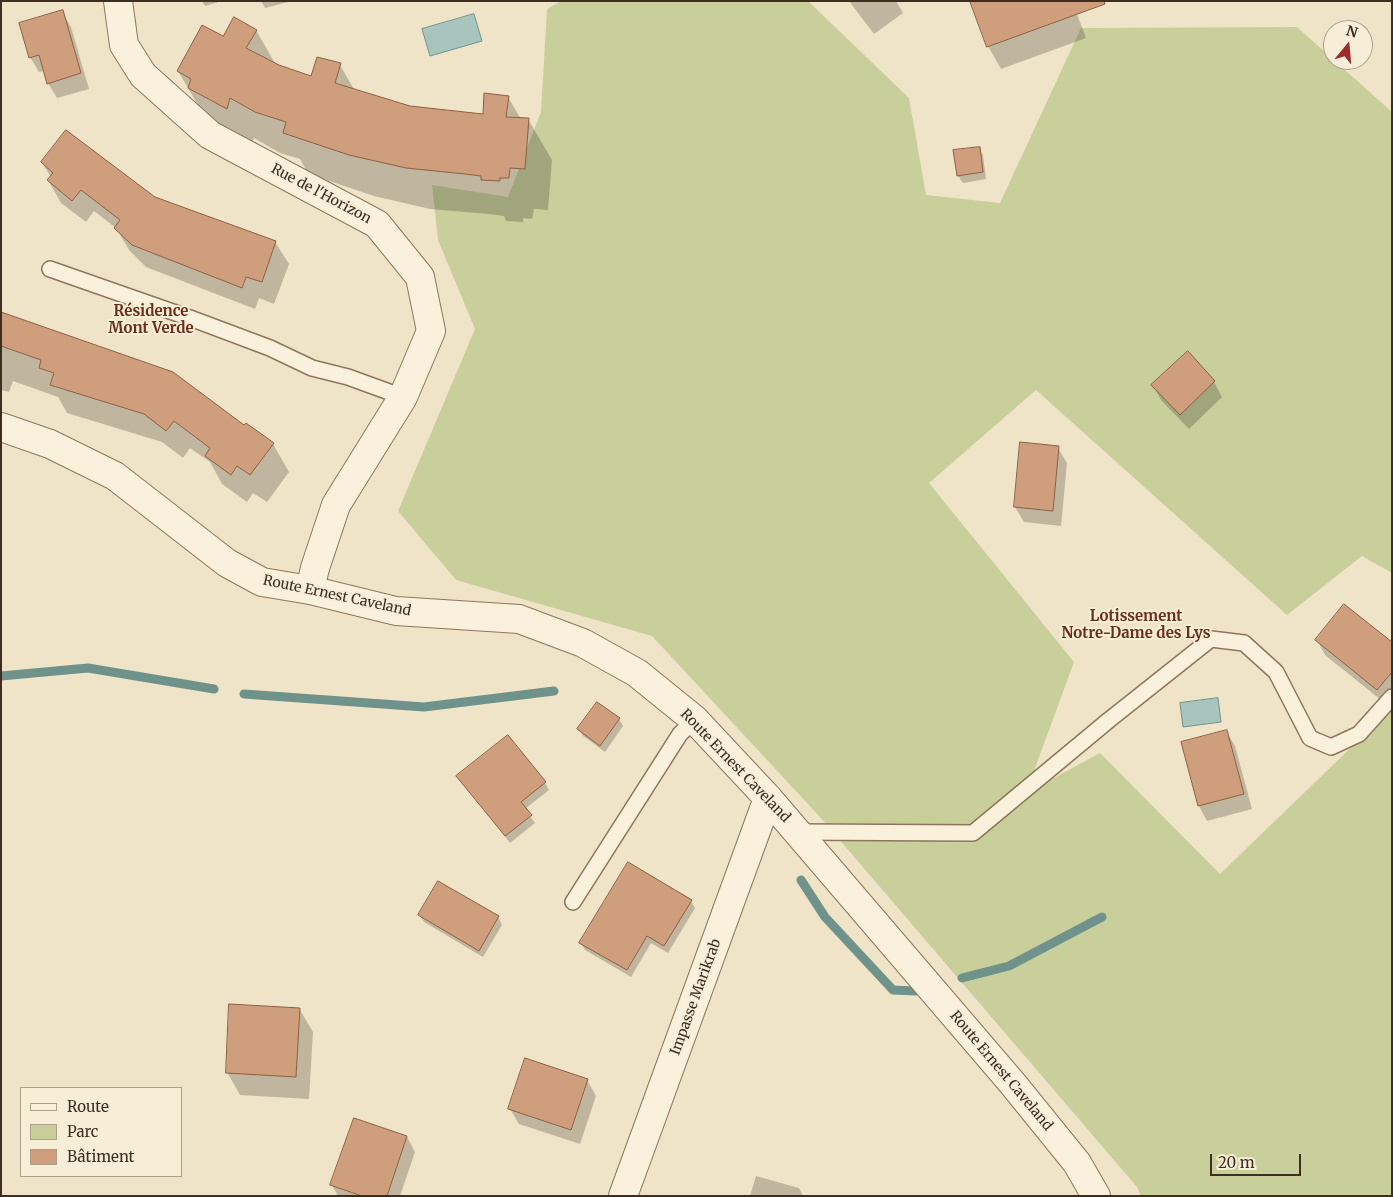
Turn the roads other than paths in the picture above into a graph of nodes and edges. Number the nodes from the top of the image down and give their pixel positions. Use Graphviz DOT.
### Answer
graph roads {
  1 [pos="118,1"];
  2 [pos="50,269"];
  3 [pos="403,398"];
  4 [pos="1,427"];
  5 [pos="310,590"];
  6 [pos="1392,697"];
  7 [pos="695,720"];
  8 [pos="768,798"];
  9 [pos="797,832"];
  10 [pos="573,902"];
  11 [pos="623,1196"];
  12 [pos="1096,1196"];
  1 -- 3 [label="street, Rue de l'Horizon"];
  2 -- 3 [label="lane"];
  3 -- 5 [label="street, Rue de l'Horizon"];
  4 -- 5 [label="street, Route Ernest Caveland"];
  5 -- 7 [label="street, Route Ernest Caveland"];
  6 -- 9 [label="lane"];
  7 -- 8 [label="street, Route Ernest Caveland"];
  7 -- 10 [label="lane"];
  8 -- 9 [label="street, Route Ernest Caveland"];
  8 -- 11 [label="street, Impasse Marikrab"];
  9 -- 12 [label="street, Route Ernest Caveland"];
}
